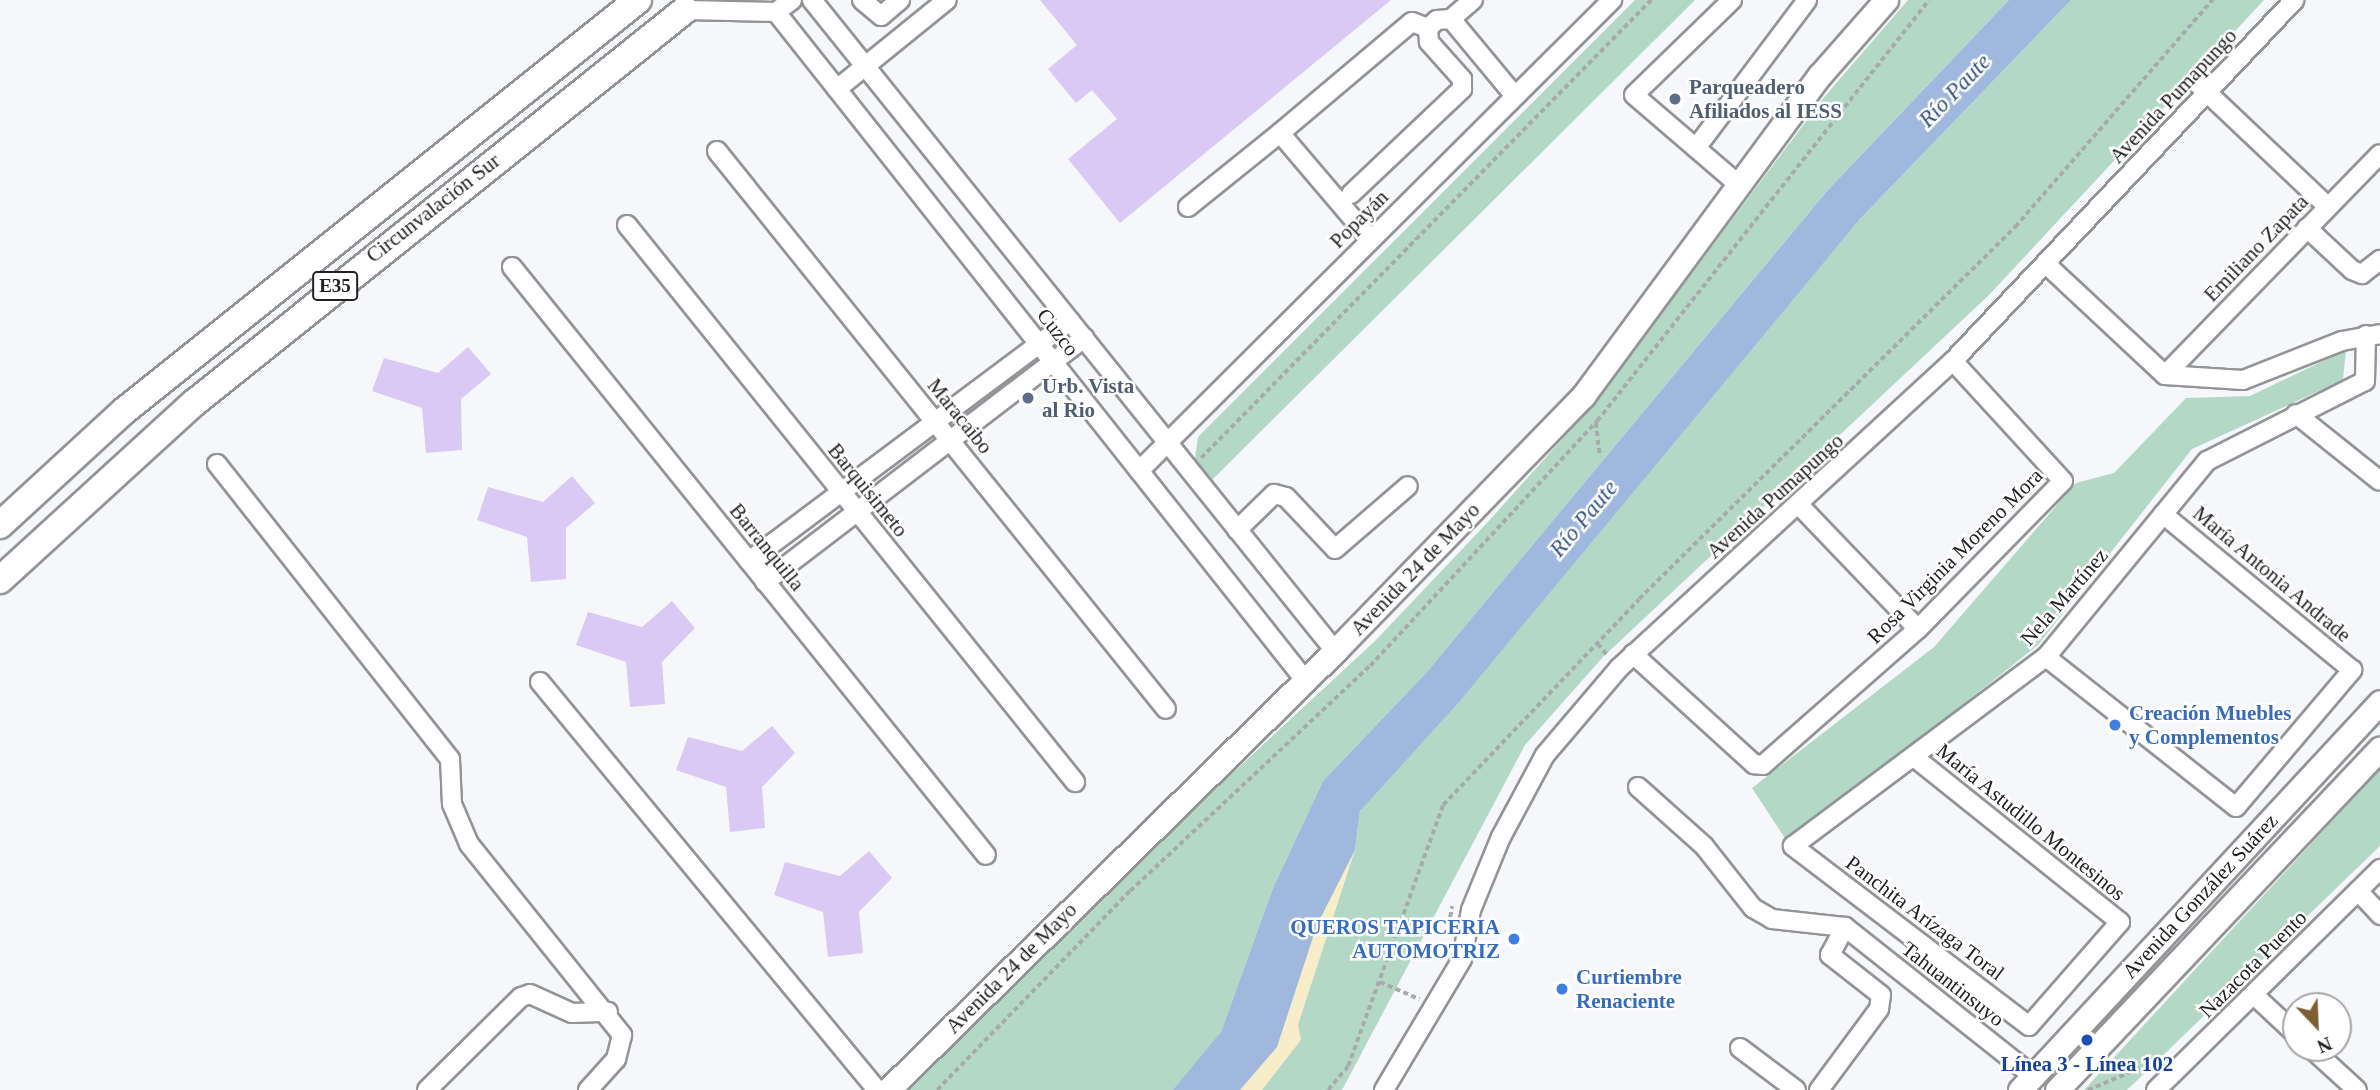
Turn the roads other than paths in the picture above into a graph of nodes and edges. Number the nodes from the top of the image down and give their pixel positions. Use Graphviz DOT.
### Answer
graph roads {
  1 [pos="638,0"];
  2 [pos="792,0"];
  3 [pos="813,0"];
  4 [pos="862,0"];
  5 [pos="900,0"];
  6 [pos="947,0"];
  7 [pos="1612,0"];
  8 [pos="1732,0"];
  9 [pos="1807,0"];
  10 [pos="1886,0"];
  11 [pos="2294,0"];
  12 [pos="1462,7"];
  13 [pos="685,10"];
  14 [pos="776,12"];
  15 [pos="1428,28"];
  16 [pos="866,66"];
  17 [pos="2202,88"];
  18 [pos="837,89"];
  19 [pos="1515,96"];
  20 [pos="1280,133"];
  21 [pos="1696,148"];
  22 [pos="717,151"];
  23 [pos="2380,154"];
  24 [pos="1738,184"];
  25 [pos="1351,194"];
  26 [pos="2328,206"];
  27 [pos="1188,207"];
  28 [pos="627,225"];
  29 [pos="2307,228"];
  30 [pos="1371,240"];
  31 [pos="2380,260"];
  32 [pos="2047,265"];
  33 [pos="512,267"];
  34 [pos="1070,321"];
  35 [pos="2373,335"];
  36 [pos="1084,338"];
  37 [pos="1039,344"];
  38 [pos="1053,362"];
  39 [pos="1953,362"];
  40 [pos="2165,375"];
  41 [pos="2373,379"];
  42 [pos="2296,415"];
  43 [pos="935,422"];
  44 [pos="950,440"];
  45 [pos="1167,442"];
  46 [pos="216,464"];
  47 [pos="1139,471"];
  48 [pos="2380,481"];
  49 [pos="1408,486"];
  50 [pos="841,492"];
  51 [pos="1800,506"];
  52 [pos="857,512"];
  53 [pos="2164,514"];
  54 [pos="0,525"];
  55 [pos="1237,530"];
  56 [pos="749,561"];
  57 [pos="0,580"];
  58 [pos="765,582"];
  59 [pos="1918,629"];
  60 [pos="1335,651"];
  61 [pos="1633,654"];
  62 [pos="2046,657"];
  63 [pos="1304,679"];
  64 [pos="540,682"];
  65 [pos="2380,702"];
  66 [pos="1166,709"];
  67 [pos="2380,748"];
  68 [pos="1914,757"];
  69 [pos="1075,782"];
  70 [pos="1638,787"];
  71 [pos="1793,846"];
  72 [pos="986,855"];
  73 [pos="2380,869"];
  74 [pos="2358,891"];
  75 [pos="2380,915"];
  76 [pos="1845,927"];
  77 [pos="2254,995"];
  78 [pos="608,1012"];
  79 [pos="2282,1021"];
  80 [pos="2029,1026"];
  81 [pos="1740,1048"];
  82 [pos="2326,1062"];
  83 [pos="2027,1083"];
  84 [pos="2167,1087"];
  85 [pos="427,1090"];
  86 [pos="588,1090"];
  87 [pos="877,1090"];
  88 [pos="888,1090"];
  89 [pos="1384,1090"];
  90 [pos="1796,1090"];
  91 [pos="1819,1090"];
  92 [pos="2057,1090"];
  93 [pos="2357,1090"];
  1 -- 54 [label="highway, Circunvalación Sur / E35"];
  2 -- 14 [label="street"];
  3 -- 16 [label="street, Cuzco"];
  4 -- 5 [label="street"];
  6 -- 16 [label="street"];
  7 -- 19 [label="street, Popayán"];
  8 -- 21 [label="street"];
  9 -- 21 [label="street"];
  10 -- 24 [label="main road, Avenida 24 de Mayo"];
  11 -- 17 [label="street, Avenida Pumapungo"];
  12 -- 15 [label="street"];
  12 -- 19 [label="street"];
  13 -- 14 [label="street"];
  13 -- 57 [label="highway, Circunvalación Sur / E35"];
  14 -- 18 [label="street, Cuzco"];
  15 -- 20 [label="street"];
  15 -- 25 [label="street"];
  16 -- 18 [label="street"];
  16 -- 34 [label="street, Cuzco"];
  17 -- 26 [label="street"];
  17 -- 32 [label="street, Avenida Pumapungo"];
  18 -- 37 [label="street, Cuzco"];
  19 -- 30 [label="street, Popayán"];
  20 -- 27 [label="street"];
  20 -- 30 [label="street"];
  21 -- 24 [label="street"];
  22 -- 43 [label="street, Maracaibo"];
  23 -- 26 [label="street, Emiliano Zapata"];
  24 -- 60 [label="main road, Avenida 24 de Mayo"];
  26 -- 29 [label="street, Emiliano Zapata"];
  28 -- 50 [label="street, Barquisimeto"];
  29 -- 31 [label="street"];
  29 -- 40 [label="street, Emiliano Zapata"];
  30 -- 45 [label="street, Popayán"];
  32 -- 39 [label="street, Avenida Pumapungo"];
  32 -- 40 [label="street"];
  33 -- 56 [label="street, Barranquilla"];
  34 -- 36 [label="street, Cuzco"];
  34 -- 37 [label="street"];
  35 -- 40 [label="street"];
  35 -- 41 [label="street, Nela Martínez"];
  36 -- 38 [label="street"];
  36 -- 45 [label="street, Cuzco"];
  37 -- 38 [label="street, Cuzco"];
  37 -- 43 [label="street"];
  38 -- 44 [label="street"];
  38 -- 47 [label="street, Cuzco"];
  39 -- 51 [label="street, Avenida Pumapungo"];
  39 -- 59 [label="street, Rosa Virginia Moreno Mora"];
  41 -- 42 [label="street, Nela Martínez"];
  42 -- 48 [label="street"];
  42 -- 53 [label="street, Nela Martínez"];
  43 -- 44 [label="street, Maracaibo"];
  43 -- 50 [label="street"];
  44 -- 52 [label="street"];
  44 -- 66 [label="street, Maracaibo"];
  45 -- 47 [label="street, Popayán"];
  45 -- 55 [label="street, Cuzco"];
  46 -- 78 [label="street"];
  47 -- 63 [label="street, Cuzco"];
  49 -- 55 [label="street"];
  50 -- 52 [label="street, Barquisimeto"];
  50 -- 56 [label="street"];
  51 -- 59 [label="street"];
  51 -- 61 [label="street, Avenida Pumapungo"];
  52 -- 58 [label="street"];
  52 -- 69 [label="street, Barquisimeto"];
  53 -- 62 [label="street, Nela Martínez"];
  53 -- 62 [label="street, María Antonia Andrade"];
  55 -- 60 [label="street, Cuzco"];
  56 -- 58 [label="street, Barranquilla"];
  58 -- 72 [label="street, Barranquilla"];
  59 -- 61 [label="street, Rosa Virginia Moreno Mora"];
  60 -- 63 [label="main road, Avenida 24 de Mayo"];
  61 -- 89 [label="street, Avenida Pumapungo"];
  62 -- 68 [label="street, Nela Martínez"];
  63 -- 88 [label="main road, Avenida 24 de Mayo"];
  64 -- 87 [label="street"];
  65 -- 83 [label="main road, Avenida González Suárez"];
  67 -- 92 [label="main road, Avenida González Suárez"];
  68 -- 71 [label="street, Nela Martínez"];
  68 -- 80 [label="street, María Astudillo Montesinos"];
  70 -- 76 [label="street"];
  71 -- 80 [label="street, Panchita Arízaga Toral"];
  73 -- 74 [label="street, Nazacota Puento"];
  74 -- 75 [label="street"];
  74 -- 77 [label="street, Nazacota Puento"];
  76 -- 83 [label="street, Tahuantinsuyo"];
  76 -- 91 [label="street"];
  77 -- 79 [label="street"];
  77 -- 84 [label="street, Nazacota Puento"];
  78 -- 85 [label="street"];
  78 -- 86 [label="street"];
  81 -- 90 [label="street"];
  82 -- 93 [label="street"];
}
